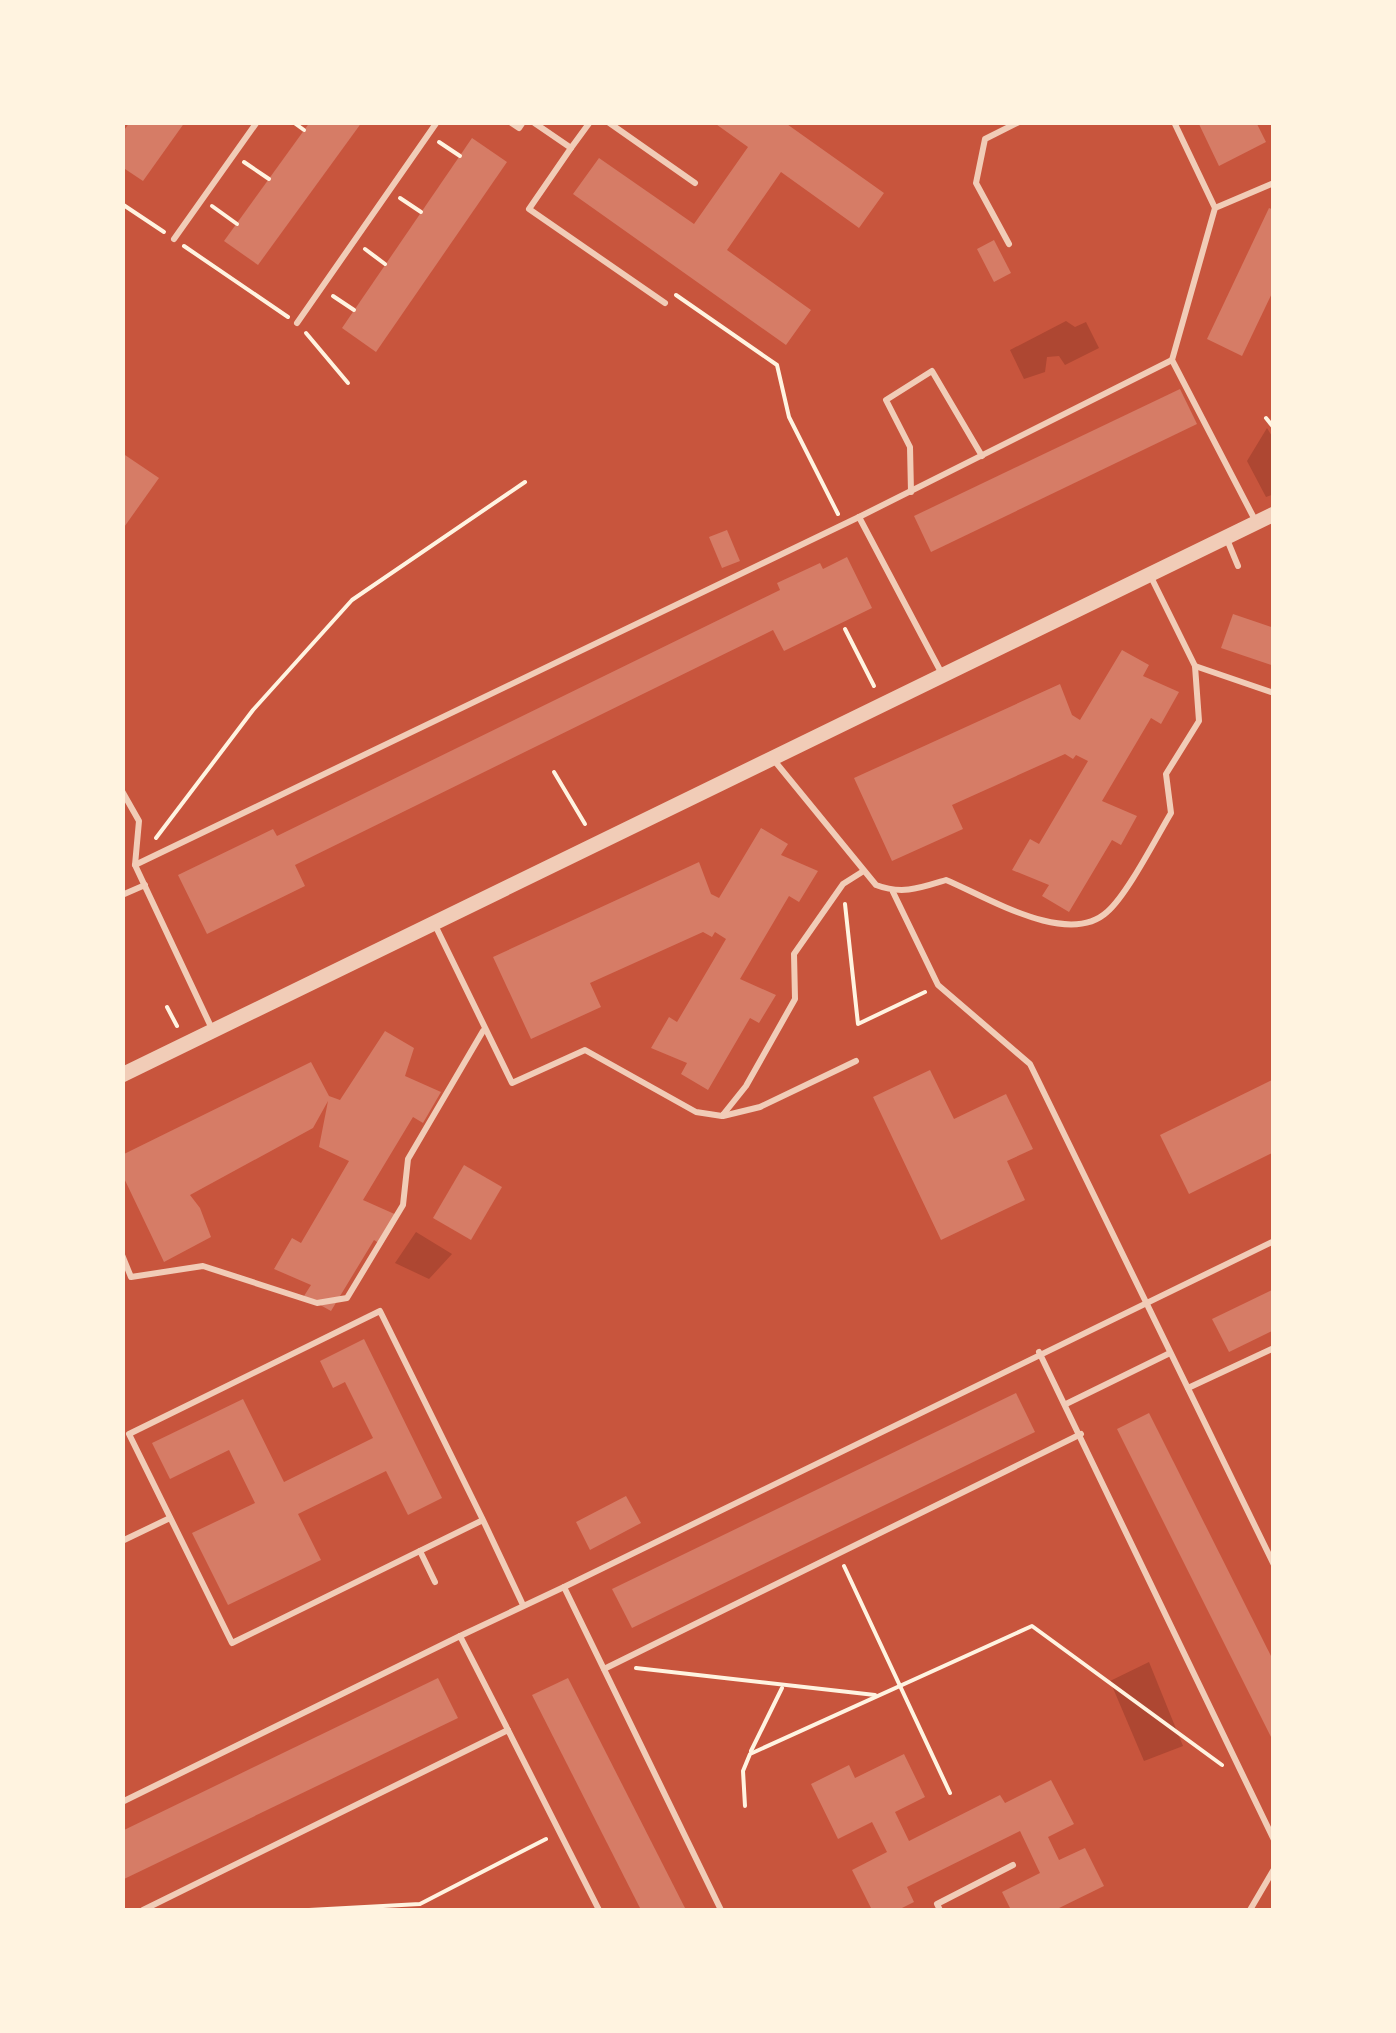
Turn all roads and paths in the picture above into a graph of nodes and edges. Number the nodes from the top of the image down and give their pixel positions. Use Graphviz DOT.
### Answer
graph roads {
  1 [pos="257,122"];
  2 [pos="293,122"];
  3 [pos="437,122"];
  4 [pos="510,122"];
  5 [pos="523,122"];
  6 [pos="533,122"];
  7 [pos="590,122"];
  8 [pos="608,122"];
  9 [pos="1019,122"];
  10 [pos="1174,122"];
  11 [pos="304,130"];
  12 [pos="428,136"];
  13 [pos="571,148"];
  14 [pos="234,154"];
  15 [pos="460,156"];
  16 [pos="269,179"];
  17 [pos="695,183"];
  18 [pos="1274,183"];
  19 [pos="390,190"];
  20 [pos="202,200"];
  21 [pos="122,204"];
  22 [pos="1215,208"];
  23 [pos="421,212"];
  24 [pos="237,224"];
  25 [pos="174,239"];
  26 [pos="354,242"];
  27 [pos="1009,244"];
  28 [pos="386,264"];
  29 [pos="321,288"];
  30 [pos="669,290"];
  31 [pos="665,303"];
  32 [pos="354,310"];
  33 [pos="297,323"];
  34 [pos="1172,360"];
  35 [pos="348,384"];
  36 [pos="1266,418"];
  37 [pos="1274,428"];
  38 [pos="982,456"];
  39 [pos="525,482"];
  40 [pos="911,492"];
  41 [pos="1267,515"];
  42 [pos="859,518"];
  43 [pos="844,525"];
  44 [pos="1225,536"];
  45 [pos="1238,566"];
  46 [pos="1150,574"];
  47 [pos="845,630"];
  48 [pos="1195,666"];
  49 [pos="942,676"];
  50 [pos="874,686"];
  51 [pos="1274,693"];
  52 [pos="772,758"];
  53 [pos="554,772"];
  54 [pos="122,792"];
  55 [pos="584,824"];
  56 [pos="136,865"];
  57 [pos="862,872"];
  58 [pos="843,884"];
  59 [pos="145,885"];
  60 [pos="893,892"];
  61 [pos="122,895"];
  62 [pos="434,924"];
  63 [pos="938,985"];
  64 [pos="167,1008"];
  65 [pos="177,1026"];
  66 [pos="484,1030"];
  67 [pos="213,1032"];
  68 [pos="856,1061"];
  69 [pos="122,1075"];
  70 [pos="722,1116"];
  71 [pos="1274,1241"];
  72 [pos="122,1255"];
  73 [pos="1145,1303"];
  74 [pos="1274,1348"];
  75 [pos="1039,1352"];
  76 [pos="1170,1353"];
  77 [pos="1188,1388"];
  78 [pos="1066,1404"];
  79 [pos="1081,1434"];
  80 [pos="170,1518"];
  81 [pos="483,1520"];
  82 [pos="122,1541"];
  83 [pos="420,1551"];
  84 [pos="838,1553"];
  85 [pos="1274,1565"];
  86 [pos="435,1582"];
  87 [pos="564,1587"];
  88 [pos="523,1606"];
  89 [pos="460,1636"];
  90 [pos="625,1659"];
  91 [pos="604,1669"];
  92 [pos="900,1687"];
  93 [pos="782,1688"];
  94 [pos="884,1694"];
  95 [pos="508,1730"];
  96 [pos="750,1754"];
  97 [pos="1246,1783"];
  98 [pos="950,1793"];
  99 [pos="122,1802"];
  100 [pos="745,1806"];
  101 [pos="559,1832"];
  102 [pos="1274,1840"];
  103 [pos="1013,1865"];
  104 [pos="1274,1870"];
  105 [pos="389,1904"];
  106 [pos="143,1910"];
  107 [pos="309,1910"];
  108 [pos="378,1910"];
  109 [pos="599,1910"];
  110 [pos="721,1910"];
  111 [pos="940,1910"];
  112 [pos="1250,1910"];
  1 -- 14 [label="lane"];
  2 -- 11 [label="path"];
  3 -- 12 [label="lane"];
  4 -- 5 [label="lane"];
  6 -- 13 [label="lane"];
  7 -- 13 [label="lane"];
  8 -- 17 [label="lane"];
  9 -- 27 [label="lane"];
  10 -- 22 [label="lane"];
  12 -- 15 [label="path"];
  12 -- 19 [label="lane"];
  13 -- 31 [label="lane"];
  14 -- 16 [label="path"];
  14 -- 20 [label="lane"];
  18 -- 22 [label="lane"];
  19 -- 23 [label="path"];
  19 -- 26 [label="lane"];
  20 -- 24 [label="path"];
  20 -- 25 [label="lane"];
  21 -- 25 [label="path"];
  22 -- 34 [label="lane"];
  25 -- 33 [label="path"];
  26 -- 28 [label="path"];
  26 -- 29 [label="lane"];
  29 -- 32 [label="path"];
  29 -- 33 [label="lane"];
  30 -- 43 [label="path"];
  33 -- 35 [label="path"];
  34 -- 38 [label="lane"];
  34 -- 41 [label="lane"];
  36 -- 37 [label="path"];
  38 -- 40 [label="lane"];
  38 -- 40 [label="lane"];
  39 -- 56 [label="path"];
  40 -- 42 [label="lane"];
  41 -- 44 [label="street"];
  42 -- 43 [label="lane"];
  42 -- 49 [label="lane"];
  43 -- 56 [label="lane"];
  44 -- 45 [label="lane"];
  44 -- 46 [label="street"];
  46 -- 48 [label="lane"];
  46 -- 49 [label="street"];
  47 -- 50 [label="path"];
  48 -- 51 [label="lane"];
  48 -- 60 [label="lane"];
  49 -- 52 [label="street"];
  52 -- 57 [label="lane"];
  52 -- 62 [label="street"];
  53 -- 55 [label="path"];
  54 -- 56 [label="lane"];
  56 -- 59 [label="lane"];
  57 -- 58 [label="lane"];
  57 -- 60 [label="lane"];
  58 -- 63 [label="path"];
  58 -- 70 [label="lane"];
  59 -- 61 [label="lane"];
  59 -- 67 [label="lane"];
  60 -- 63 [label="lane"];
  62 -- 66 [label="lane"];
  62 -- 67 [label="street"];
  63 -- 73 [label="lane"];
  64 -- 65 [label="path"];
  66 -- 70 [label="lane"];
  66 -- 72 [label="lane"];
  67 -- 69 [label="street"];
  68 -- 70 [label="lane"];
  71 -- 73 [label="lane"];
  73 -- 75 [label="lane"];
  73 -- 76 [label="lane"];
  74 -- 77 [label="lane"];
  75 -- 78 [label="lane"];
  75 -- 87 [label="lane"];
  76 -- 77 [label="lane"];
  76 -- 78 [label="lane"];
  77 -- 85 [label="lane"];
  78 -- 79 [label="lane"];
  79 -- 84 [label="lane"];
  79 -- 97 [label="lane"];
  80 -- 81 [label="lane"];
  80 -- 82 [label="lane"];
  80 -- 83 [label="lane"];
  81 -- 83 [label="lane"];
  81 -- 88 [label="lane"];
  83 -- 86 [label="lane"];
  84 -- 90 [label="lane"];
  84 -- 92 [label="path"];
  87 -- 88 [label="lane"];
  87 -- 91 [label="lane"];
  88 -- 89 [label="lane"];
  89 -- 95 [label="lane"];
  89 -- 99 [label="lane"];
  90 -- 91 [label="lane"];
  90 -- 93 [label="path"];
  91 -- 110 [label="lane"];
  92 -- 94 [label="path"];
  92 -- 97 [label="path"];
  92 -- 98 [label="path"];
  93 -- 94 [label="path"];
  93 -- 96 [label="path"];
  94 -- 96 [label="path"];
  95 -- 101 [label="lane"];
  95 -- 106 [label="lane"];
  96 -- 100 [label="path"];
  97 -- 102 [label="lane"];
  101 -- 105 [label="path"];
  101 -- 109 [label="lane"];
  103 -- 111 [label="lane"];
  104 -- 112 [label="lane"];
  105 -- 107 [label="path"];
  105 -- 108 [label="path"];
}
